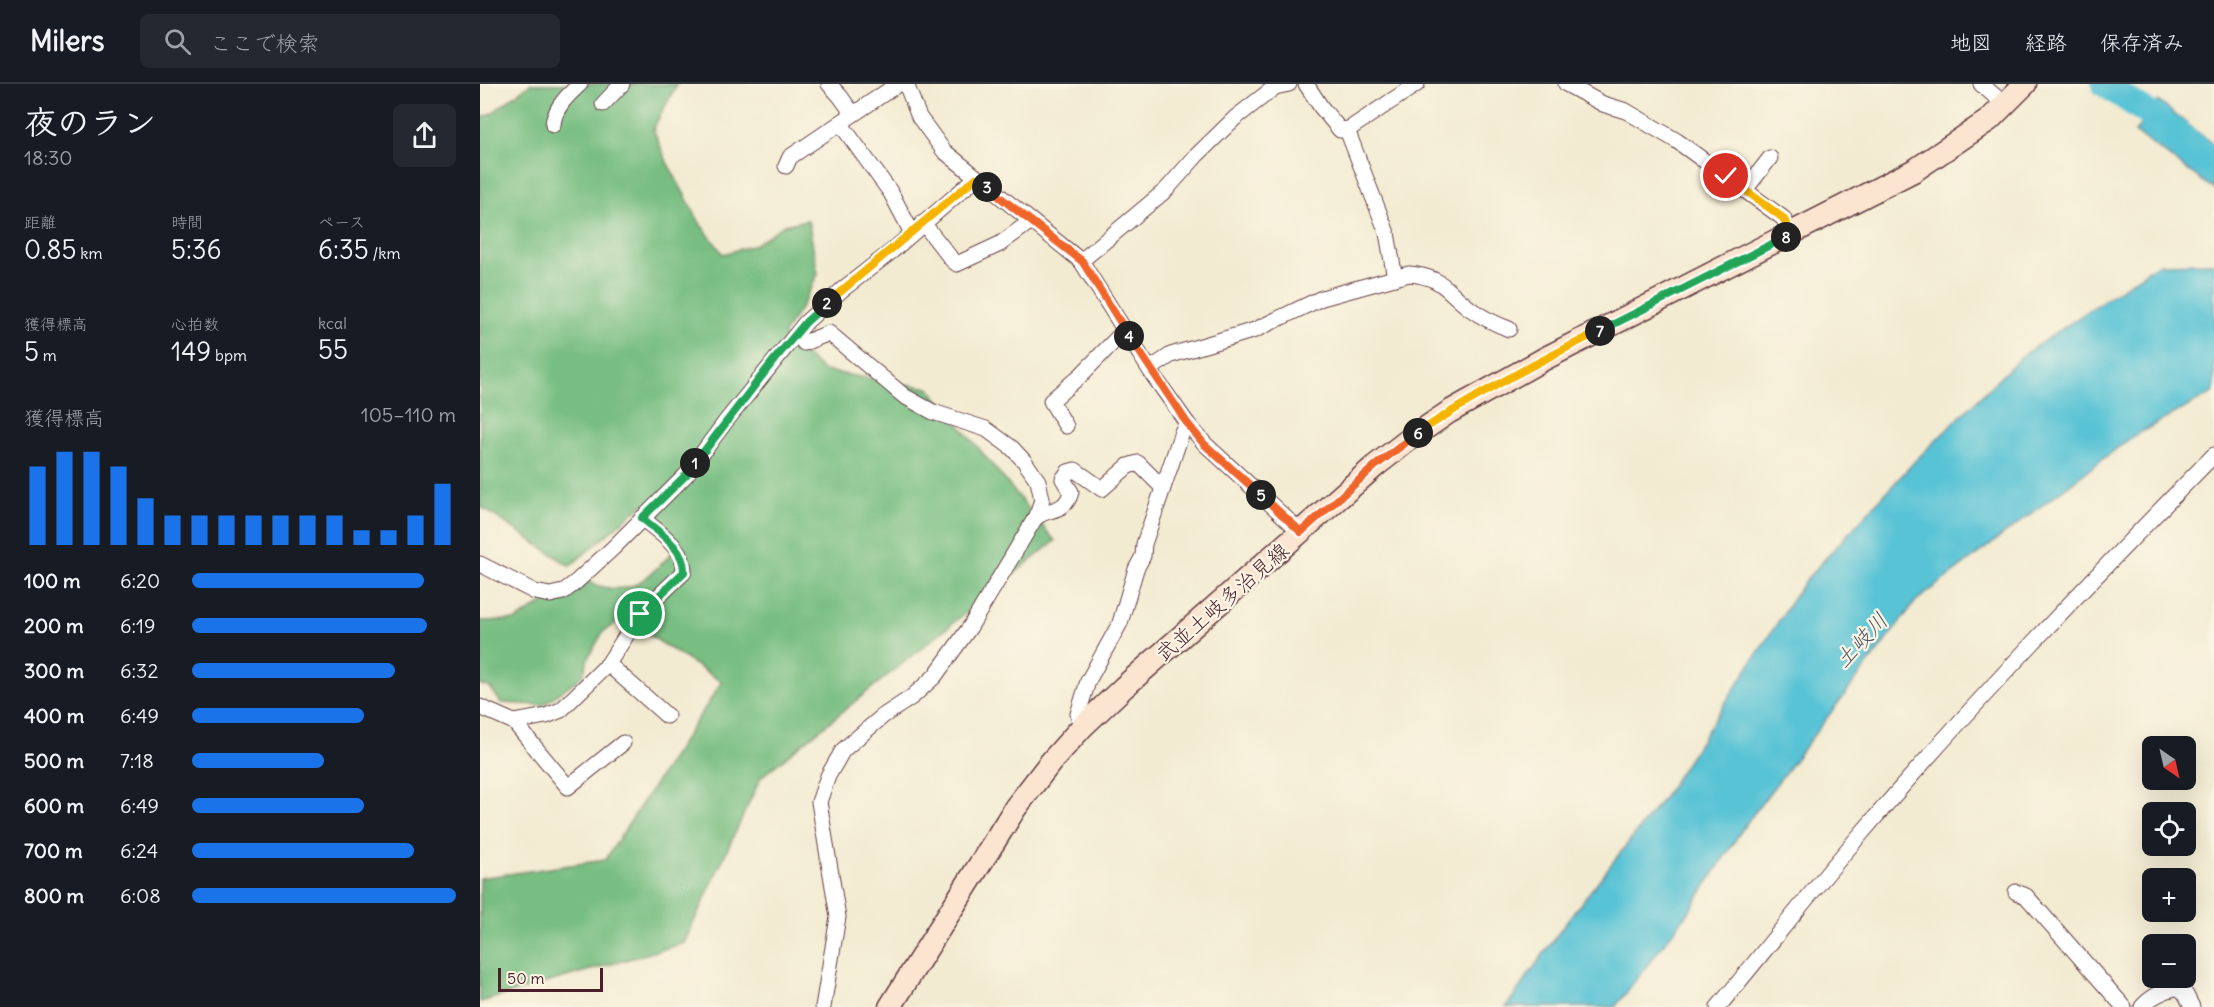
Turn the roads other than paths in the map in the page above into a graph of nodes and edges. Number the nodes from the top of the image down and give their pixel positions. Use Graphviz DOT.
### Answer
graph roads {
  1 [pos="580,84"];
  2 [pos="622,84"];
  3 [pos="829,84"];
  4 [pos="898,84"];
  5 [pos="906,84"];
  6 [pos="1289,84"];
  7 [pos="1306,84"];
  8 [pos="1418,84"];
  9 [pos="1566,84"];
  10 [pos="2004,90"];
  11 [pos="603,104"];
  12 [pos="846,119"];
  13 [pos="553,125"];
  14 [pos="1349,129"];
  15 [pos="1770,159"];
  16 [pos="786,166"];
  17 [pos="976,178"];
  18 [pos="1745,190"];
  19 [pos="1031,221"];
  20 [pos="918,228"];
  21 [pos="1792,234"];
  22 [pos="1082,261"];
  23 [pos="1395,278"];
  24 [pos="1125,330"];
  25 [pos="1509,330"];
  26 [pos="804,343"];
  27 [pos="1150,369"];
  28 [pos="1187,423"];
  29 [pos="1066,426"];
  30 [pos="2214,455"];
  31 [pos="1163,488"];
  32 [pos="1037,516"];
  33 [pos="642,518"];
  34 [pos="1301,532"];
  35 [pos="480,564"];
  36 [pos="608,664"];
  37 [pos="480,707"];
  38 [pos="667,716"];
  39 [pos="514,722"];
  40 [pos="1082,726"];
  41 [pos="623,743"];
  42 [pos="2016,892"];
  43 [pos="823,1007"];
  44 [pos="890,1007"];
  45 [pos="1718,1007"];
  46 [pos="2124,1007"];
  47 [pos="2142,1007"];
  48 [pos="2192,1007"];
  1 -- 13 [label="street"];
  2 -- 11 [label="street"];
  3 -- 12 [label="street"];
  4 -- 12 [label="street"];
  5 -- 17 [label="street"];
  6 -- 22 [label="street"];
  7 -- 14 [label="street"];
  8 -- 14 [label="street"];
  9 -- 18 [label="street"];
  10 -- 21 [label="main road, 武並土岐多治見線"];
  12 -- 16 [label="street"];
  12 -- 20 [label="street"];
  14 -- 23 [label="street"];
  15 -- 18 [label="street"];
  17 -- 19 [label="street"];
  17 -- 20 [label="street"];
  18 -- 21 [label="street"];
  19 -- 20 [label="street"];
  19 -- 22 [label="street"];
  20 -- 33 [label="street"];
  21 -- 34 [label="main road, 武並土岐多治見線"];
  22 -- 24 [label="street"];
  23 -- 25 [label="street"];
  23 -- 27 [label="street"];
  24 -- 27 [label="street"];
  24 -- 29 [label="street"];
  26 -- 32 [label="street"];
  27 -- 28 [label="street"];
  28 -- 31 [label="street"];
  28 -- 34 [label="street"];
  30 -- 45 [label="street"];
  31 -- 32 [label="street"];
  31 -- 40 [label="street"];
  32 -- 43 [label="street"];
  33 -- 35 [label="street"];
  33 -- 36 [label="street"];
  34 -- 40 [label="main road, 武並土岐多治見線"];
  36 -- 38 [label="street"];
  36 -- 39 [label="street"];
  37 -- 39 [label="street"];
  39 -- 41 [label="street"];
  40 -- 44 [label="main road, 武並土岐多治見線"];
  42 -- 46 [label="street"];
  47 -- 48 [label="street"];
}
